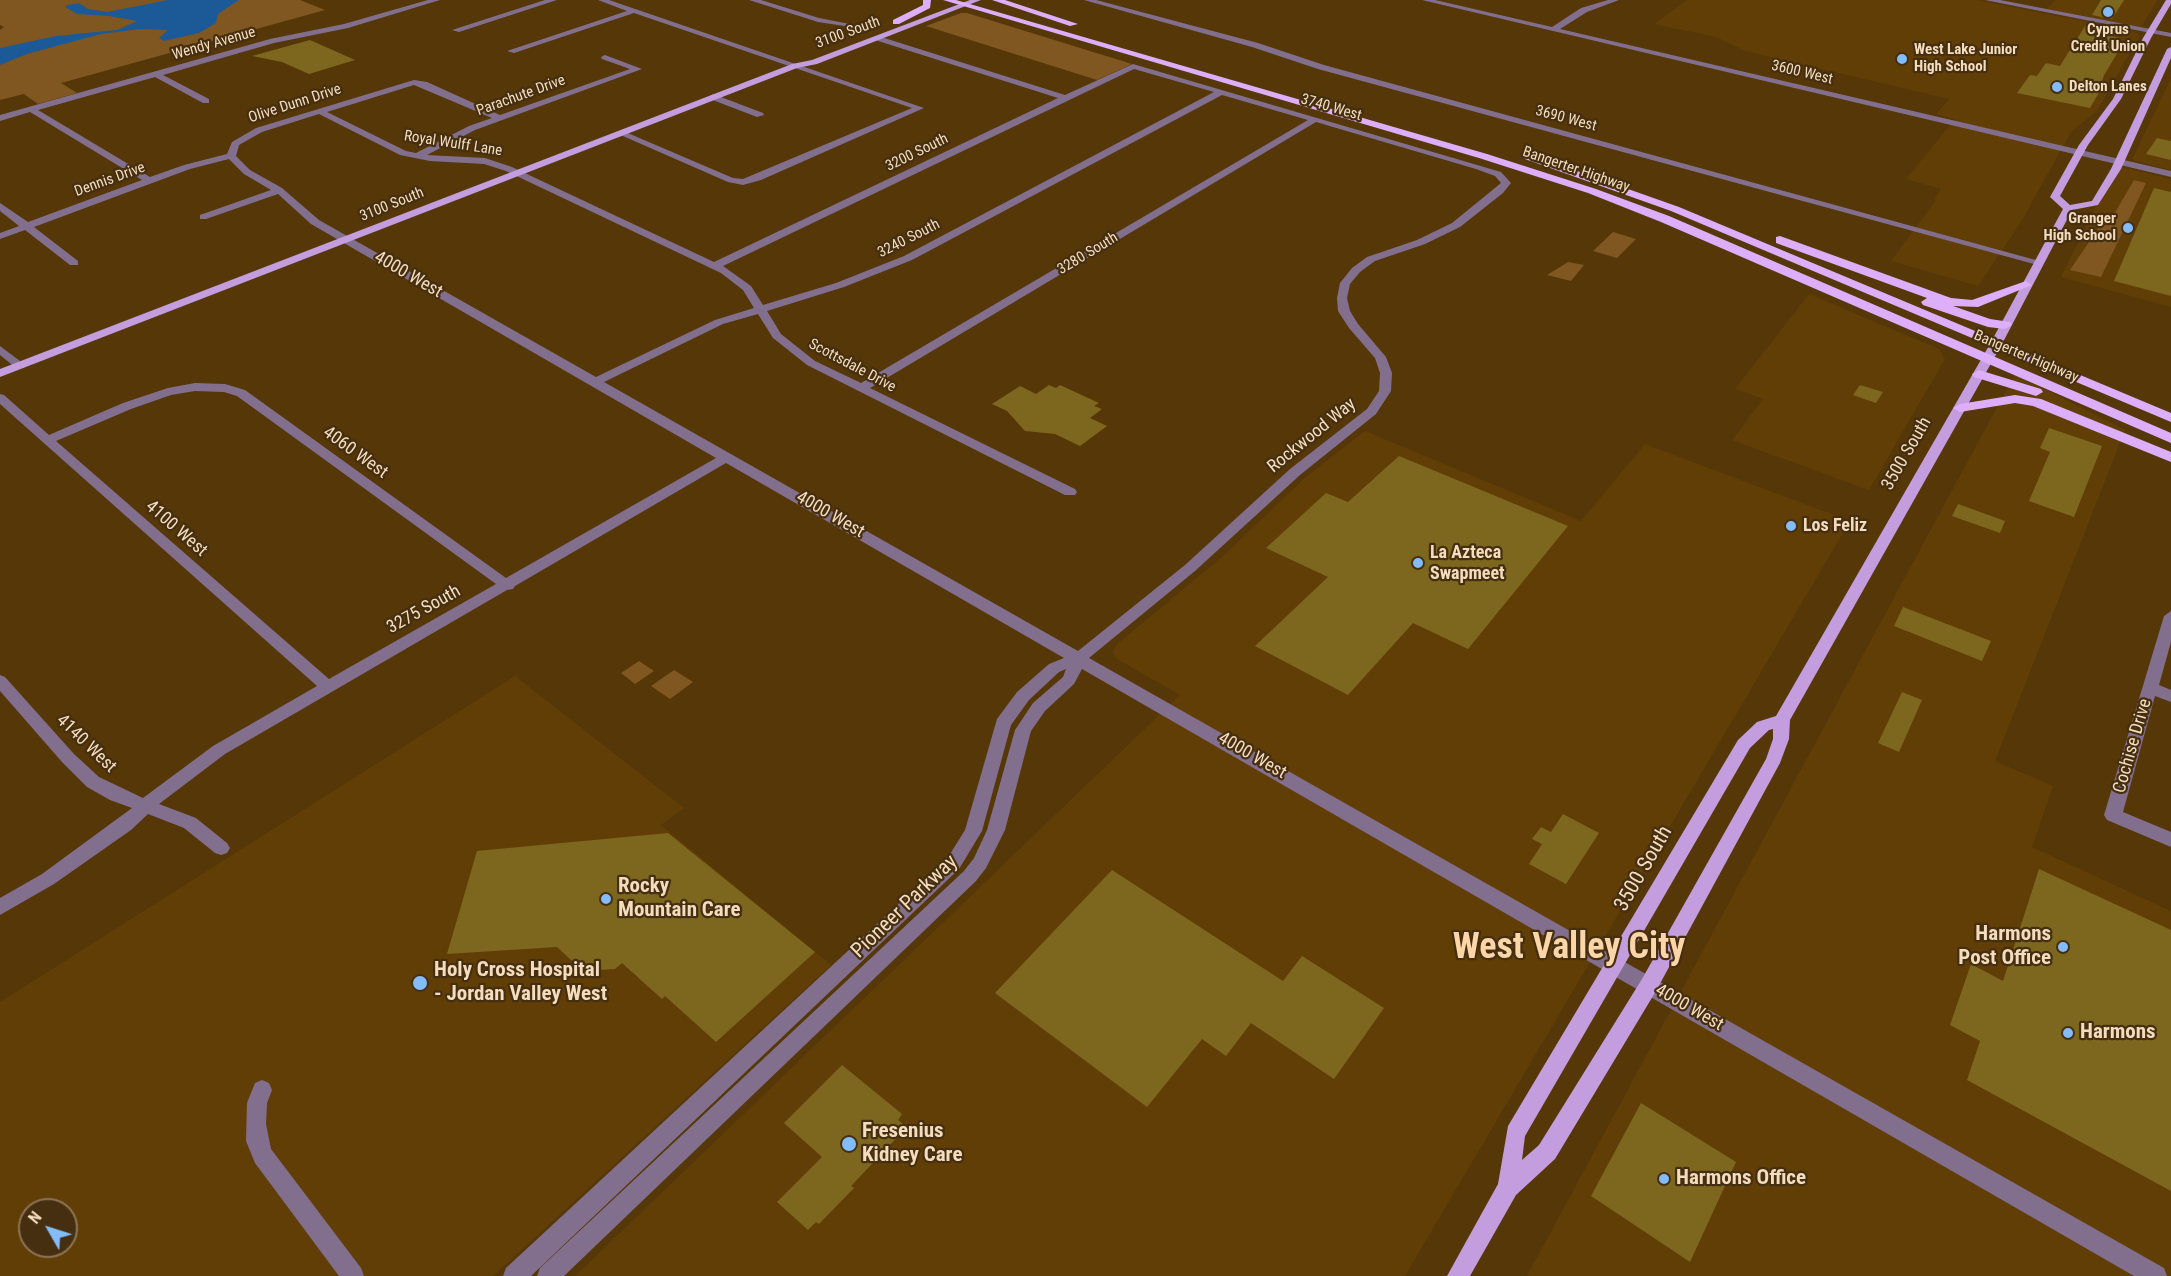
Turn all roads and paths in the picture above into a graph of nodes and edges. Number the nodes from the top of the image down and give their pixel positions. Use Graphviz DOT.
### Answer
graph roads {
  1 [pos="436,0"];
  2 [pos="553,0"];
  3 [pos="602,0"];
  4 [pos="753,0"];
  5 [pos="927,0"];
  6 [pos="996,0"];
  7 [pos="1088,0"];
  8 [pos="1426,0"];
  9 [pos="1615,0"];
  10 [pos="1989,0"];
  11 [pos="2170,0"];
  12 [pos="962,2"];
  13 [pos="934,8"];
  14 [pos="634,11"];
  15 [pos="896,22"];
  16 [pos="851,25"];
  17 [pos="1084,27"];
  18 [pos="456,30"];
  19 [pos="1553,30"];
  20 [pos="2151,31"];
  21 [pos="2171,35"];
  22 [pos="878,38"];
  23 [pos="2171,49"];
  24 [pos="511,51"];
  25 [pos="605,57"];
  26 [pos="1169,64"];
  27 [pos="795,66"];
  28 [pos="1133,66"];
  29 [pos="156,74"];
  30 [pos="1222,92"];
  31 [pos="713,97"];
  32 [pos="1066,98"];
  33 [pos="1319,98"];
  34 [pos="206,101"];
  35 [pos="31,109"];
  36 [pos="319,111"];
  37 [pos="760,116"];
  38 [pos="0,118"];
  39 [pos="499,118"];
  40 [pos="1315,119"];
  41 [pos="620,133"];
  42 [pos="2080,153"];
  43 [pos="231,156"];
  44 [pos="417,156"];
  45 [pos="2119,162"];
  46 [pos="518,173"];
  47 [pos="2171,174"];
  48 [pos="150,181"];
  49 [pos="279,190"];
  50 [pos="1500,191"];
  51 [pos="1611,199"];
  52 [pos="1653,200"];
  53 [pos="0,206"];
  54 [pos="2068,208"];
  55 [pos="202,218"];
  56 [pos="25,225"];
  57 [pos="0,236"];
  58 [pos="346,240"];
  59 [pos="1801,261"];
  60 [pos="74,262"];
  61 [pos="2038,262"];
  62 [pos="714,266"];
  63 [pos="2026,285"];
  64 [pos="760,309"];
  65 [pos="2006,326"];
  66 [pos="1996,344"];
  67 [pos="0,349"];
  68 [pos="1988,358"];
  69 [pos="20,366"];
  70 [pos="0,374"];
  71 [pos="1979,374"];
  72 [pos="595,382"];
  73 [pos="861,388"];
  74 [pos="0,398"];
  75 [pos="1960,408"];
  76 [pos="2171,418"];
  77 [pos="2171,438"];
  78 [pos="48,440"];
  79 [pos="2171,448"];
  80 [pos="727,457"];
  81 [pos="2171,457"];
  82 [pos="1070,492"];
  83 [pos="508,586"];
  84 [pos="2171,616"];
  85 [pos="1079,658"];
  86 [pos="0,681"];
  87 [pos="328,687"];
  88 [pos="2150,688"];
  89 [pos="2171,696"];
  90 [pos="1782,720"];
  91 [pos="147,806"];
  92 [pos="2171,840"];
  93 [pos="221,848"];
  94 [pos="0,907"];
  95 [pos="1616,965"];
  96 [pos="1649,985"];
  97 [pos="262,1090"];
  98 [pos="1508,1187"];
  99 [pos="353,1276"];
  100 [pos="514,1276"];
  101 [pos="548,1276"];
  102 [pos="1458,1276"];
  103 [pos="2156,1276"];
  1 -- 29 [label="street, Wendy Avenue"];
  2 -- 18 [label="street"];
  3 -- 14 [label="street"];
  4 -- 16 [label="street"];
  5 -- 15 [label="highway"];
  6 -- 17 [label="highway"];
  7 -- 61 [label="street, 3690 West"];
  8 -- 19 [label="street, 3600 West"];
  9 -- 19 [label="street"];
  10 -- 20 [label="street"];
  11 -- 20 [label="main road"];
  12 -- 13 [label="highway"];
  12 -- 22 [label="main road, 3100 South"];
  12 -- 26 [label="highway"];
  12 -- 33 [label="highway, Bangerter Highway"];
  13 -- 15 [label="main road, 3100 South"];
  14 -- 24 [label="street"];
  14 -- 27 [label="street"];
  15 -- 27 [label="main road, 3100 South"];
  19 -- 42 [label="street, 3600 West"];
  20 -- 21 [label="street"];
  20 -- 42 [label="main road"];
  22 -- 27 [label="main road, 3100 South"];
  22 -- 32 [label="street"];
  23 -- 45 [label="main road"];
  25 -- 39 [label="street, Parachute Drive"];
  26 -- 33 [label="highway"];
  26 -- 51 [label="highway, Bangerter Highway"];
  27 -- 31 [label="main road, 3100 South"];
  27 -- 41 [label="street"];
  28 -- 30 [label="street, 3740 West"];
  28 -- 32 [label="street, 3200 South"];
  29 -- 34 [label="street"];
  29 -- 35 [label="street, Wendy Avenue"];
  30 -- 40 [label="street, 3740 West"];
  30 -- 64 [label="street, 3240 South"];
  31 -- 37 [label="street"];
  31 -- 41 [label="main road, 3100 South"];
  32 -- 62 [label="street, 3200 South"];
  33 -- 52 [label="highway, Bangerter Highway"];
  35 -- 38 [label="street, Wendy Avenue"];
  35 -- 48 [label="street"];
  36 -- 39 [label="street, Olive Dunn Drive"];
  36 -- 43 [label="street, Olive Dunn Drive"];
  36 -- 44 [label="street, Royal Wulff Lane"];
  39 -- 44 [label="street, Parachute Drive"];
  40 -- 50 [label="street, 3740 West"];
  40 -- 73 [label="street, 3280 South"];
  41 -- 46 [label="main road, 3100 South"];
  42 -- 45 [label="street, 3600 West"];
  42 -- 54 [label="main road"];
  43 -- 48 [label="street, Dennis Drive"];
  43 -- 49 [label="street"];
  44 -- 46 [label="street, Royal Wulff Lane"];
  45 -- 47 [label="street, 3600 West"];
  45 -- 54 [label="main road"];
  46 -- 58 [label="main road, 3100 South"];
  46 -- 62 [label="street, Scottsdale Drive"];
  48 -- 56 [label="street, Dennis Drive"];
  49 -- 55 [label="street"];
  49 -- 58 [label="street"];
  50 -- 85 [label="street, Rockwood Way"];
  51 -- 59 [label="highway"];
  51 -- 68 [label="highway, Bangerter Highway"];
  52 -- 59 [label="highway, Bangerter Highway"];
  52 -- 63 [label="highway"];
  53 -- 56 [label="street"];
  54 -- 61 [label="main road, 3500 South"];
  56 -- 57 [label="street, Dennis Drive"];
  56 -- 60 [label="street"];
  58 -- 69 [label="main road, 3100 South"];
  58 -- 72 [label="street, 4000 West"];
  59 -- 65 [label="highway"];
  59 -- 66 [label="highway, Bangerter Highway"];
  61 -- 63 [label="main road, 3500 South"];
  62 -- 64 [label="street, Scottsdale Drive"];
  63 -- 65 [label="main road, 3500 South"];
  64 -- 72 [label="street, 3240 South"];
  64 -- 73 [label="street, Scottsdale Drive"];
  65 -- 66 [label="main road, 3500 South"];
  66 -- 68 [label="main road, 3500 South"];
  66 -- 76 [label="highway, Bangerter Highway"];
  67 -- 69 [label="street"];
  68 -- 71 [label="main road, 3500 South"];
  68 -- 77 [label="highway, Bangerter Highway"];
  69 -- 70 [label="main road, 3100 South"];
  71 -- 75 [label="main road, 3500 South"];
  71 -- 79 [label="highway"];
  72 -- 80 [label="street, 4000 West"];
  73 -- 82 [label="street, Scottsdale Drive"];
  74 -- 78 [label="street, 4100 West"];
  75 -- 81 [label="highway"];
  75 -- 90 [label="main road, 3500 South"];
  78 -- 83 [label="street, 4060 West"];
  78 -- 87 [label="street, 4100 West"];
  80 -- 83 [label="street, 3275 South"];
  80 -- 85 [label="street, 4000 West"];
  83 -- 87 [label="street, 3275 South"];
  84 -- 88 [label="street, Cochise Drive"];
  85 -- 95 [label="street, 4000 West"];
  85 -- 100 [label="street, Pioneer Parkway"];
  85 -- 101 [label="street, Pioneer Parkway"];
  86 -- 91 [label="street, 4140 West"];
  87 -- 91 [label="street, 3275 South"];
  88 -- 89 [label="street"];
  88 -- 92 [label="street, Cochise Drive"];
  90 -- 95 [label="main road, 3500 South"];
  90 -- 96 [label="main road, 3500 South"];
  91 -- 93 [label="street, 4140 West"];
  91 -- 94 [label="street"];
  95 -- 96 [label="street, 4000 West"];
  95 -- 98 [label="main road, 3500 South"];
  96 -- 98 [label="main road, 3500 South"];
  96 -- 103 [label="street, 4000 West"];
  97 -- 99 [label="street"];
  98 -- 102 [label="main road, 3500 South"];
}
